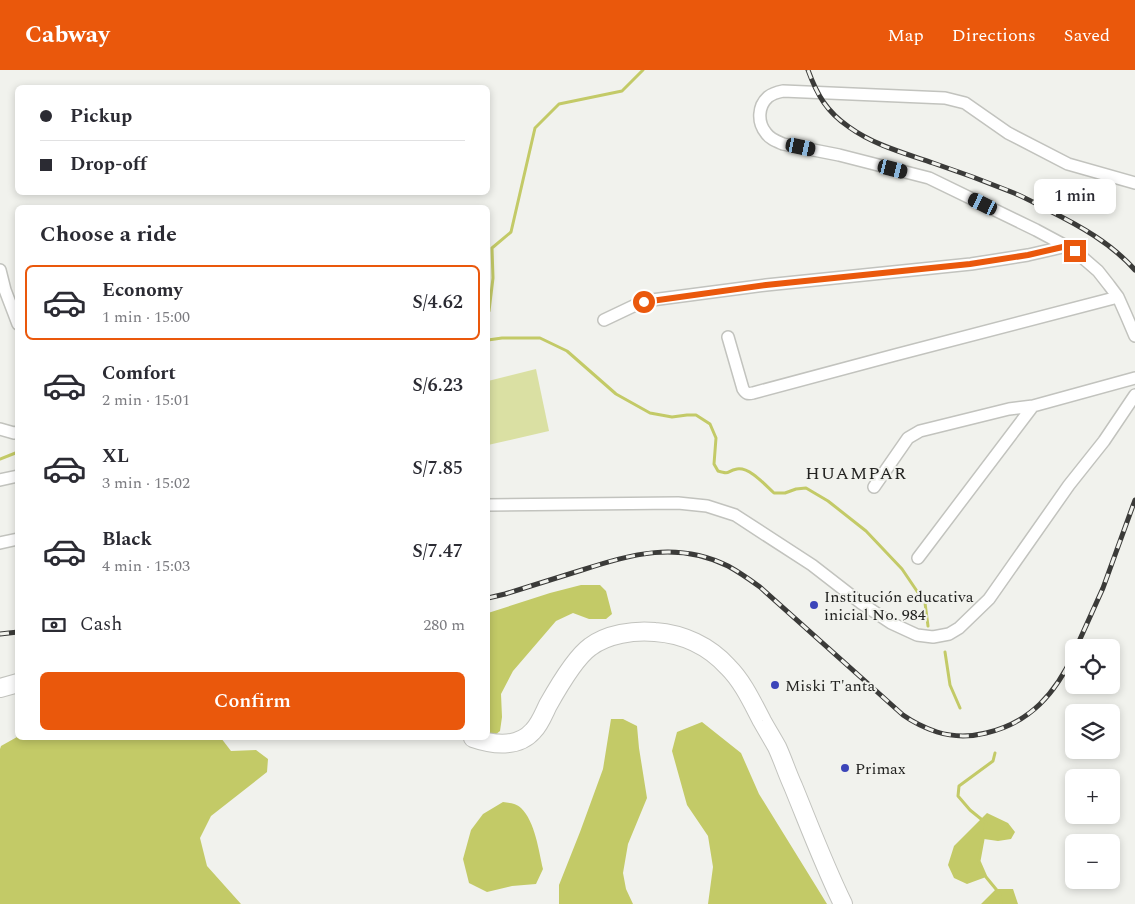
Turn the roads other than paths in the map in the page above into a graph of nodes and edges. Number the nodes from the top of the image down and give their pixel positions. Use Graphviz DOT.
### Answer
graph roads {
  1 [pos="1135,183"];
  2 [pos="1067,246"];
  3 [pos="0,270"];
  4 [pos="1118,297"];
  5 [pos="15,316"];
  6 [pos="604,320"];
  7 [pos="728,336"];
  8 [pos="1135,336"];
  9 [pos="1135,378"];
  10 [pos="1135,394"];
  11 [pos="1033,406"];
  12 [pos="0,429"];
  13 [pos="15,433"];
  14 [pos="15,477"];
  15 [pos="0,480"];
  16 [pos="874,487"];
  17 [pos="490,505"];
  18 [pos="15,540"];
  19 [pos="0,543"];
  20 [pos="918,558"];
  21 [pos="15,684"];
  22 [pos="0,688"];
  23 [pos="481,740"];
  24 [pos="843,904"];
  1 -- 2 [label="street"];
  2 -- 4 [label="street"];
  2 -- 6 [label="street"];
  3 -- 5 [label="street"];
  4 -- 7 [label="street"];
  4 -- 8 [label="street"];
  9 -- 11 [label="street"];
  10 -- 17 [label="street"];
  11 -- 16 [label="street"];
  11 -- 20 [label="street"];
  12 -- 13 [label="street"];
  14 -- 15 [label="street"];
  18 -- 19 [label="street"];
  21 -- 22 [label="highway"];
  23 -- 24 [label="highway"];
}
